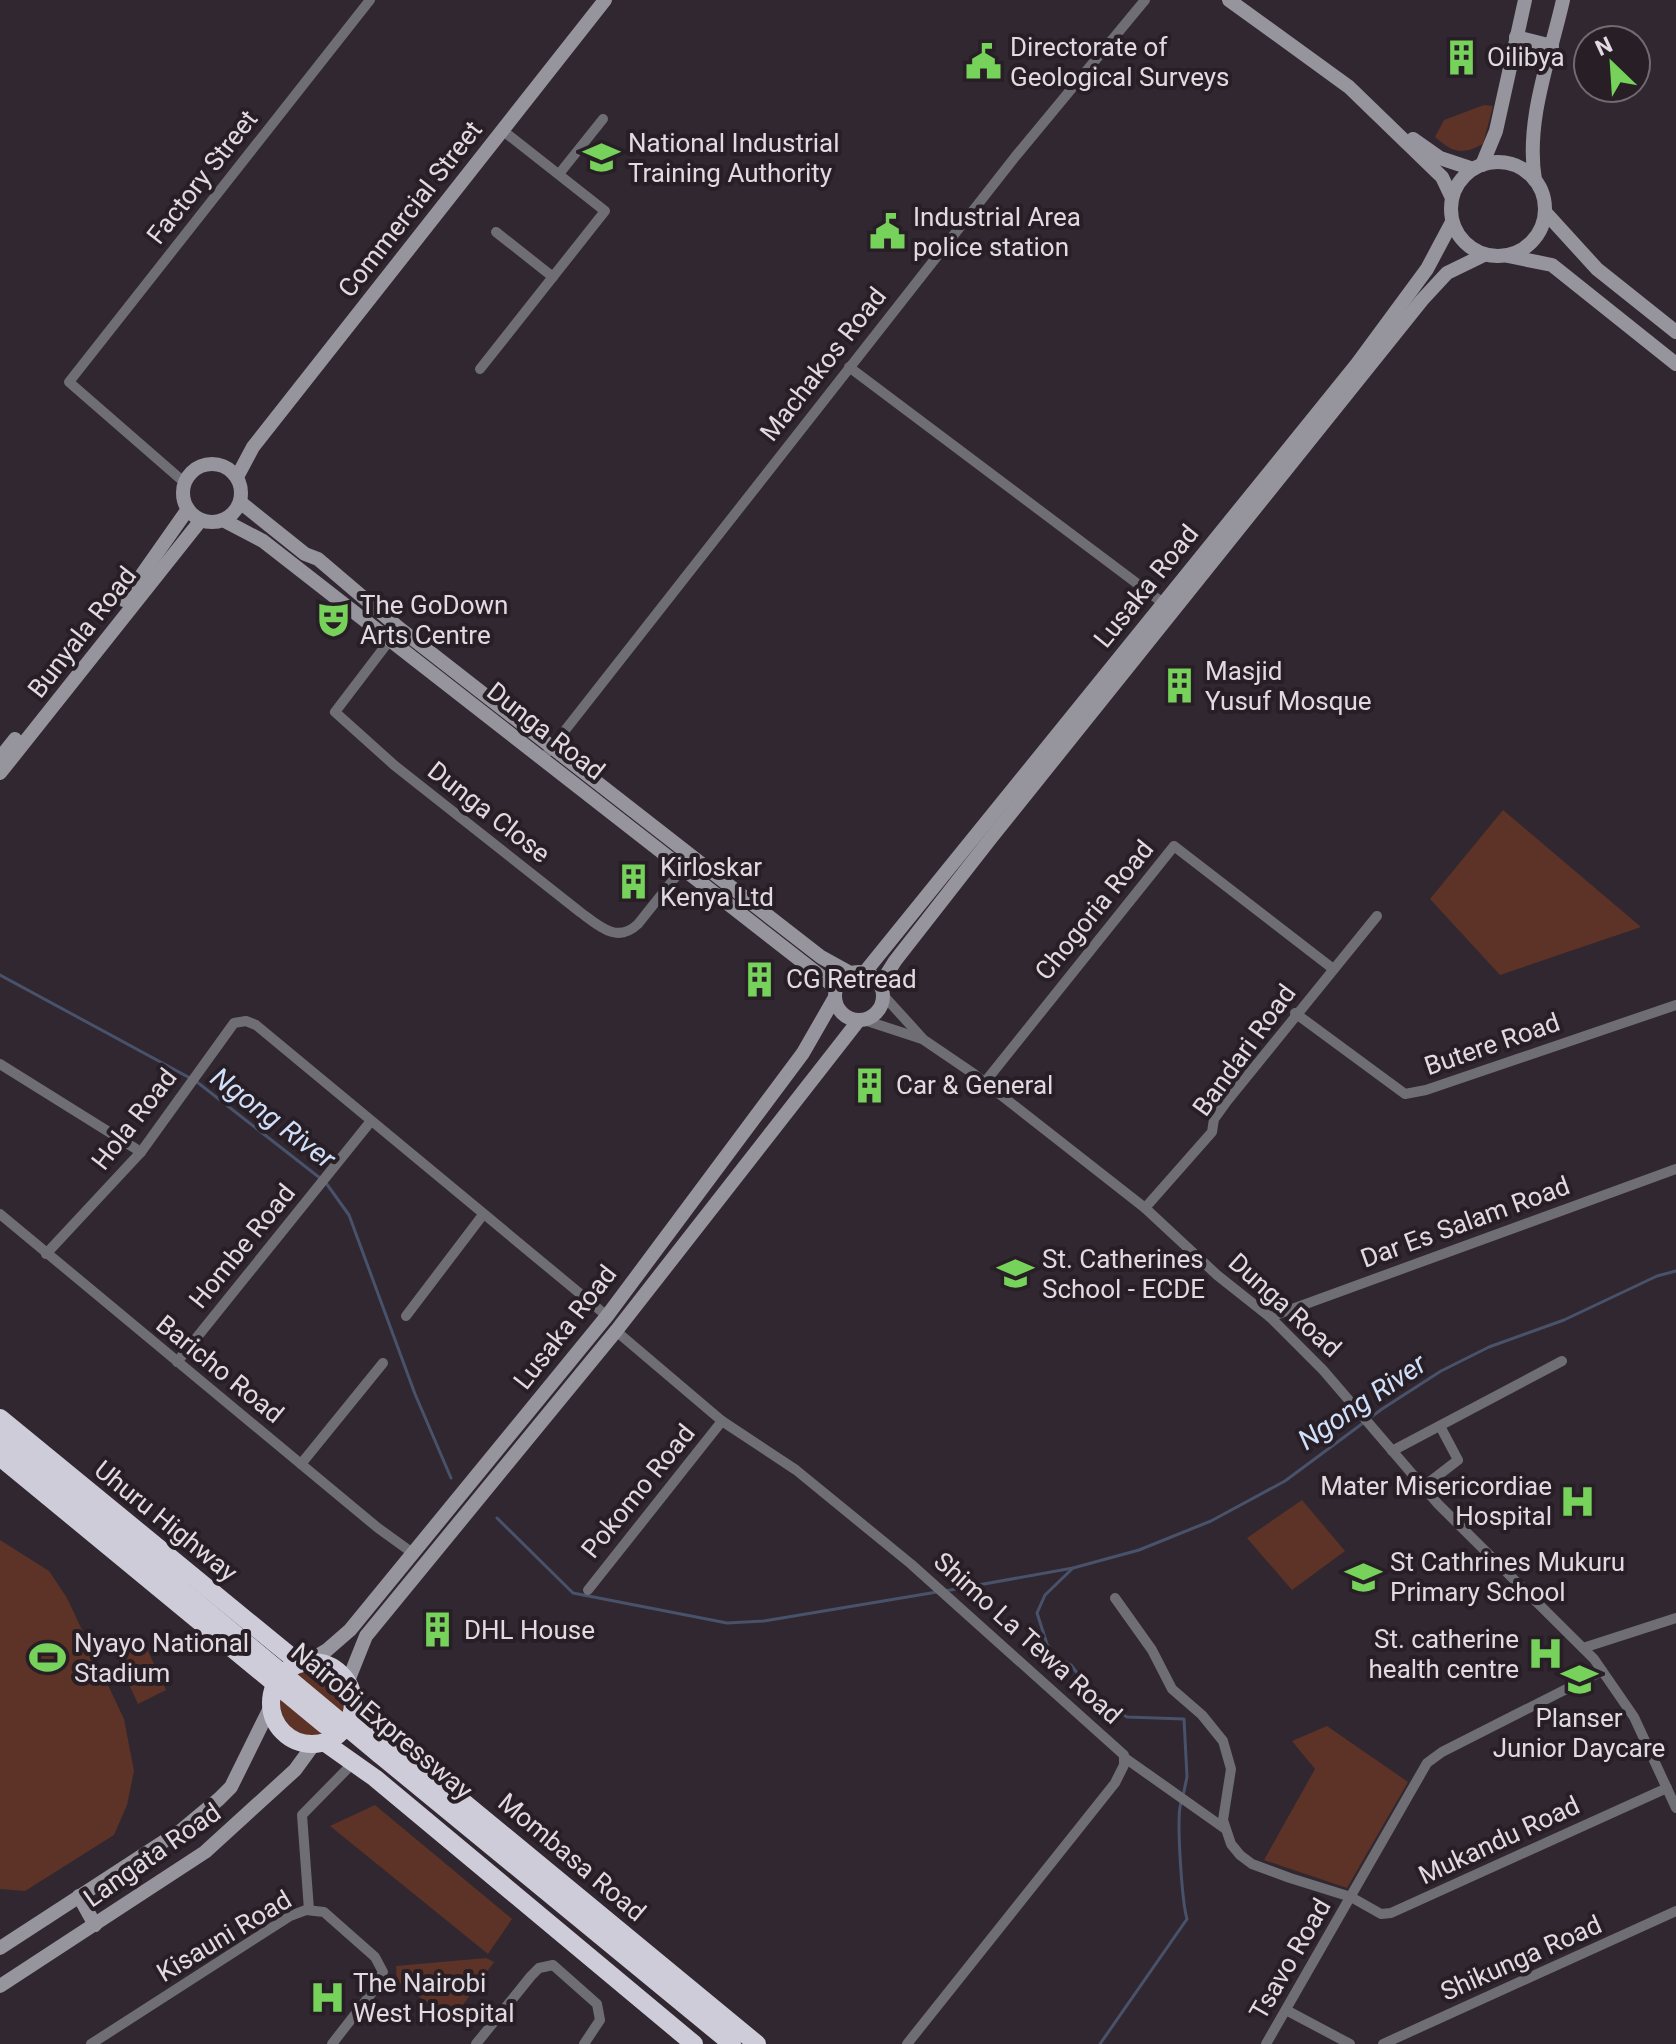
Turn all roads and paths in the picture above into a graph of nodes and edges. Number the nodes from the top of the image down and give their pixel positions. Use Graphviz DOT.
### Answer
graph roads {
  1 [pos="370,0"];
  2 [pos="605,0"];
  3 [pos="1145,0"];
  4 [pos="1229,0"];
  5 [pos="1563,0"];
  6 [pos="1521,3"];
  7 [pos="1516,37"];
  8 [pos="1552,46"];
  9 [pos="1380,117"];
  10 [pos="603,119"];
  11 [pos="502,130"];
  12 [pos="1477,167"];
  13 [pos="559,174"];
  14 [pos="1535,181"];
  15 [pos="1452,198"];
  16 [pos="1545,212"];
  17 [pos="1452,222"];
  18 [pos="496,232"];
  19 [pos="1484,255"];
  20 [pos="1506,256"];
  21 [pos="553,277"];
  22 [pos="1676,332"];
  23 [pos="1676,364"];
  24 [pos="849,367"];
  25 [pos="480,369"];
  26 [pos="253,447"];
  27 [pos="222,465"];
  28 [pos="237,477"];
  29 [pos="185,483"];
  30 [pos="240,502"];
  31 [pos="188,509"];
  32 [pos="201,520"];
  33 [pos="223,520"];
  34 [pos="1163,603"];
  35 [pos="395,634"];
  36 [pos="546,754"];
  37 [pos="0,758"];
  38 [pos="0,773"];
  39 [pos="688,862"];
  40 [pos="1377,916"];
  41 [pos="1332,968"];
  42 [pos="865,972"];
  43 [pos="850,973"];
  44 [pos="882,991"];
  45 [pos="835,994"];
  46 [pos="1676,1005"];
  47 [pos="1295,1013"];
  48 [pos="862,1020"];
  49 [pos="924,1040"];
  50 [pos="0,1064"];
  51 [pos="985,1082"];
  52 [pos="371,1121"];
  53 [pos="141,1152"];
  54 [pos="1676,1169"];
  55 [pos="1145,1208"];
  56 [pos="0,1214"];
  57 [pos="482,1216"];
  58 [pos="46,1254"];
  59 [pos="406,1316"];
  60 [pos="607,1316"];
  61 [pos="1270,1317"];
  62 [pos="616,1331"];
  63 [pos="1562,1361"];
  64 [pos="177,1362"];
  65 [pos="383,1363"];
  66 [pos="0,1418"];
  67 [pos="722,1421"];
  68 [pos="1440,1426"];
  69 [pos="0,1438"];
  70 [pos="1392,1451"];
  71 [pos="0,1457"];
  72 [pos="301,1464"];
  73 [pos="0,1466"];
  74 [pos="1423,1487"];
  75 [pos="414,1554"];
  76 [pos="588,1590"];
  77 [pos="1115,1598"];
  78 [pos="1676,1618"];
  79 [pos="1583,1648"];
  80 [pos="303,1662"];
  81 [pos="1602,1671"];
  82 [pos="348,1681"];
  83 [pos="271,1700"];
  84 [pos="353,1711"];
  85 [pos="319,1743"];
  86 [pos="1125,1758"];
  87 [pos="353,1763"];
  88 [pos="1667,1788"];
  89 [pos="1676,1808"];
  90 [pos="1225,1828"];
  91 [pos="79,1896"];
  92 [pos="1351,1897"];
  93 [pos="309,1910"];
  94 [pos="1676,1911"];
  95 [pos="95,1925"];
  96 [pos="0,1948"];
  97 [pos="0,1986"];
  98 [pos="1286,2010"];
  99 [pos="91,2044"];
  100 [pos="332,2044"];
  101 [pos="476,2044"];
  102 [pos="584,2044"];
  103 [pos="694,2044"];
  104 [pos="713,2044"];
  105 [pos="732,2044"];
  106 [pos="757,2044"];
  107 [pos="907,2044"];
  108 [pos="1266,2044"];
  109 [pos="1350,2044"];
  110 [pos="1383,2044"];
  1 -- 29 [label="street, Factory Street"];
  2 -- 11 [label="main road, Commercial Street"];
  3 -- 24 [label="street, Machakos Road"];
  4 -- 9 [label="main road"];
  5 -- 8 [label="main road"];
  6 -- 7 [label="main road"];
  7 -- 8 [label="main road"];
  7 -- 12 [label="main road"];
  8 -- 14 [label="main road"];
  9 -- 12 [label="main road"];
  9 -- 15 [label="main road"];
  10 -- 13 [label="street"];
  11 -- 13 [label="street"];
  11 -- 26 [label="main road, Commercial Street"];
  12 -- 14 [label="main road"];
  12 -- 15 [label="main road"];
  13 -- 21 [label="street"];
  14 -- 16 [label="main road"];
  15 -- 17 [label="main road"];
  16 -- 20 [label="main road"];
  16 -- 22 [label="main road"];
  17 -- 19 [label="main road"];
  17 -- 34 [label="main road, Lusaka Road"];
  18 -- 21 [label="street"];
  19 -- 20 [label="main road"];
  19 -- 44 [label="main road, Lusaka Road"];
  20 -- 23 [label="main road"];
  21 -- 25 [label="street"];
  24 -- 34 [label="street"];
  24 -- 36 [label="street, Machakos Road"];
  26 -- 27 [label="main road, Commercial Street"];
  26 -- 28 [label="main road, Commercial Street"];
  27 -- 28 [label="main road"];
  27 -- 29 [label="main road"];
  28 -- 30 [label="main road"];
  29 -- 31 [label="main road"];
  30 -- 33 [label="main road"];
  30 -- 35 [label="main road, Dunga Road"];
  31 -- 32 [label="main road"];
  31 -- 37 [label="main road, Bunyala Road"];
  32 -- 33 [label="main road"];
  32 -- 38 [label="main road, Bunyala Road"];
  33 -- 35 [label="main road, Dunga Road"];
  34 -- 42 [label="main road, Lusaka Road"];
  35 -- 36 [label="main road, Dunga Road"];
  35 -- 39 [label="street, Dunga Close"];
  36 -- 39 [label="main road, Dunga Road"];
  39 -- 43 [label="main road, Dunga Road"];
  39 -- 45 [label="main road, Dunga Road"];
  40 -- 41 [label="street, Bandari Road"];
  41 -- 47 [label="street, Bandari Road"];
  41 -- 51 [label="street, Chogoria Road"];
  42 -- 43 [label="main road"];
  42 -- 44 [label="main road"];
  43 -- 45 [label="main road"];
  44 -- 48 [label="main road"];
  44 -- 49 [label="street, Dunga Road"];
  45 -- 48 [label="main road"];
  45 -- 60 [label="main road, Lusaka Road"];
  46 -- 47 [label="street, Butere Road"];
  47 -- 55 [label="street, Bandari Road"];
  48 -- 49 [label="street, Dunga Road"];
  48 -- 62 [label="main road, Lusaka Road"];
  49 -- 51 [label="street, Dunga Road"];
  50 -- 53 [label="street"];
  51 -- 55 [label="street, Dunga Road"];
  52 -- 53 [label="street, Hola Road"];
  52 -- 57 [label="street"];
  52 -- 64 [label="street, Hombe Road"];
  53 -- 58 [label="street, Hola Road"];
  54 -- 61 [label="street, Dar Es Salam Road"];
  55 -- 61 [label="street, Dunga Road"];
  56 -- 58 [label="street, Baricho Road"];
  57 -- 59 [label="street"];
  57 -- 60 [label="street"];
  58 -- 64 [label="street, Baricho Road"];
  60 -- 75 [label="main road, Lusaka Road"];
  61 -- 70 [label="street, Dunga Road"];
  62 -- 67 [label="street, Shimo La Tewa Road"];
  62 -- 82 [label="main road, Lusaka Road"];
  63 -- 68 [label="street"];
  64 -- 72 [label="street, Baricho Road"];
  65 -- 72 [label="street"];
  66 -- 80 [label="highway, Uhuru Highway"];
  67 -- 76 [label="street, Pokomo Road"];
  67 -- 86 [label="street, Shimo La Tewa Road"];
  68 -- 70 [label="street"];
  68 -- 74 [label="street"];
  69 -- 105 [label="highway, Nairobi Expressway, bridge"];
  70 -- 74 [label="street, Dunga Road"];
  71 -- 104 [label="highway, Nairobi Expressway, bridge"];
  72 -- 75 [label="street, Baricho Road"];
  73 -- 83 [label="highway"];
  74 -- 79 [label="street, Dunga Road"];
  75 -- 80 [label="main road, Lusaka Road"];
  77 -- 90 [label="street"];
  78 -- 79 [label="street"];
  79 -- 81 [label="street, Dunga Road"];
  80 -- 82 [label="highway"];
  80 -- 83 [label="highway"];
  81 -- 88 [label="street, Dunga Road"];
  81 -- 92 [label="street, Tsavo Road"];
  82 -- 84 [label="highway"];
  83 -- 85 [label="highway"];
  83 -- 91 [label="main road, Langata Road"];
  84 -- 85 [label="highway"];
  84 -- 106 [label="highway, Mombasa Road"];
  85 -- 87 [label="highway"];
  85 -- 95 [label="main road, Langata Road"];
  86 -- 90 [label="street, Mukandu Road"];
  86 -- 107 [label="street, Shimo La Tewa Road"];
  87 -- 93 [label="street"];
  87 -- 103 [label="highway"];
  88 -- 89 [label="street, Dunga Road"];
  88 -- 92 [label="street, Mukandu Road"];
  90 -- 92 [label="street, Mukandu Road"];
  91 -- 95 [label="main road"];
  91 -- 96 [label="main road, Langata Road"];
  92 -- 98 [label="street, Tsavo Road"];
  93 -- 99 [label="street, Kisauni Road"];
  93 -- 100 [label="street, Kisauni Road"];
  94 -- 110 [label="street, Shikunga Road"];
  95 -- 97 [label="main road, Langata Road"];
  98 -- 108 [label="street, Tsavo Road"];
  98 -- 109 [label="street"];
  101 -- 102 [label="street"];
}
